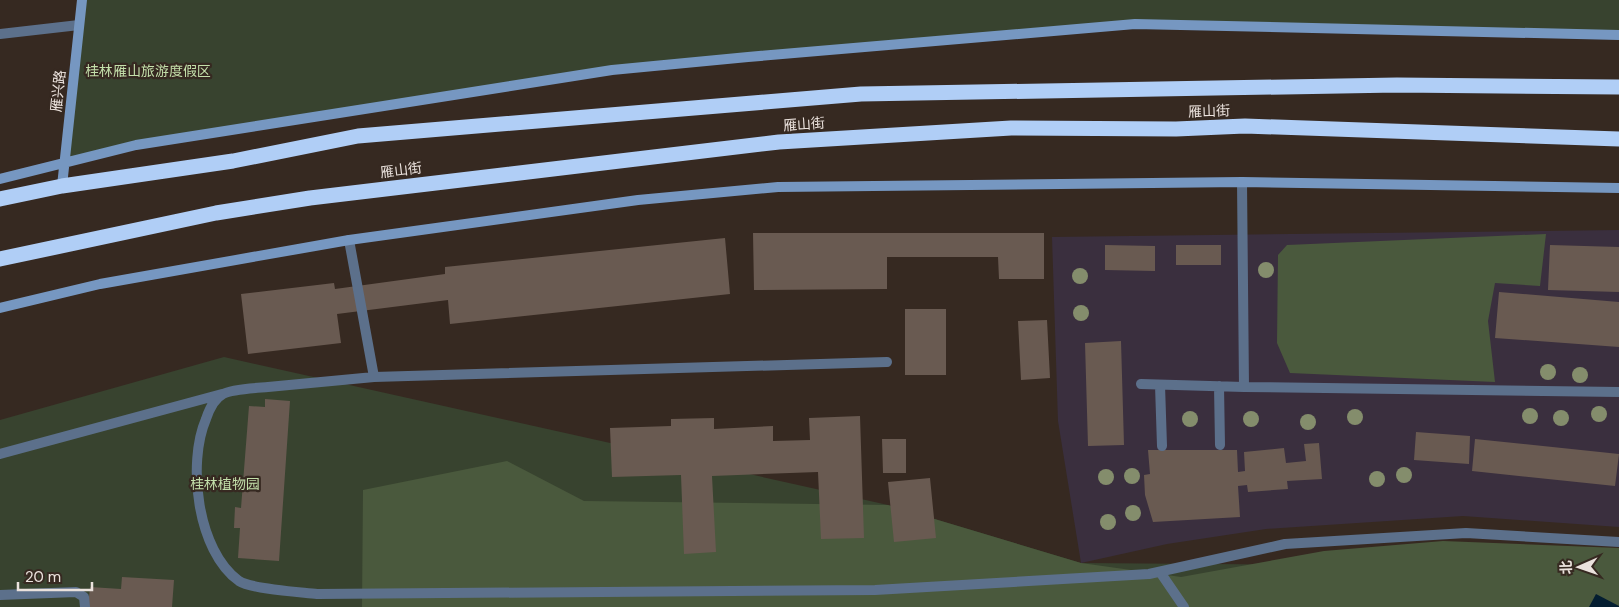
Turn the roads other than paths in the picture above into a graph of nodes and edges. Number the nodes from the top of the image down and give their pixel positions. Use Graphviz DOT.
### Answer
graph roads {
  1 [pos="82,0"];
  2 [pos="79,25"];
  3 [pos="0,34"];
  4 [pos="1619,35"];
  5 [pos="1619,87"];
  6 [pos="1619,139"];
  7 [pos="64,163"];
  8 [pos="0,179"];
  9 [pos="1242,182"];
  10 [pos="62,186"];
  11 [pos="1619,188"];
  12 [pos="0,200"];
  13 [pos="349,240"];
  14 [pos="0,259"];
  15 [pos="0,308"];
  16 [pos="888,362"];
  17 [pos="374,377"];
  18 [pos="1141,384"];
  19 [pos="1160,385"];
  20 [pos="1219,386"];
  21 [pos="1244,387"];
  22 [pos="1619,392"];
  23 [pos="223,394"];
  24 [pos="1220,445"];
  25 [pos="1162,446"];
  26 [pos="0,454"];
  27 [pos="1619,542"];
  28 [pos="1160,572"];
  29 [pos="0,595"];
  30 [pos="85,607"];
  31 [pos="1184,607"];
  1 -- 2 [label="street, 雁兴路"];
  2 -- 3 [label="street"];
  2 -- 7 [label="street, 雁兴路"];
  4 -- 7 [label="street"];
  5 -- 10 [label="highway, 雁山街"];
  6 -- 14 [label="highway, 雁山街"];
  7 -- 8 [label="street"];
  7 -- 10 [label="street, 雁兴路"];
  9 -- 11 [label="street"];
  9 -- 13 [label="street"];
  9 -- 21 [label="street"];
  10 -- 12 [label="highway, 雁山街"];
  13 -- 15 [label="street"];
  13 -- 17 [label="street"];
  16 -- 17 [label="street"];
  17 -- 23 [label="street"];
  18 -- 19 [label="street"];
  19 -- 20 [label="street"];
  19 -- 25 [label="street"];
  20 -- 21 [label="street"];
  20 -- 24 [label="street"];
  21 -- 22 [label="street"];
  23 -- 26 [label="street"];
  23 -- 28 [label="street"];
  27 -- 28 [label="street"];
  28 -- 31 [label="street"];
  29 -- 30 [label="street"];
}
